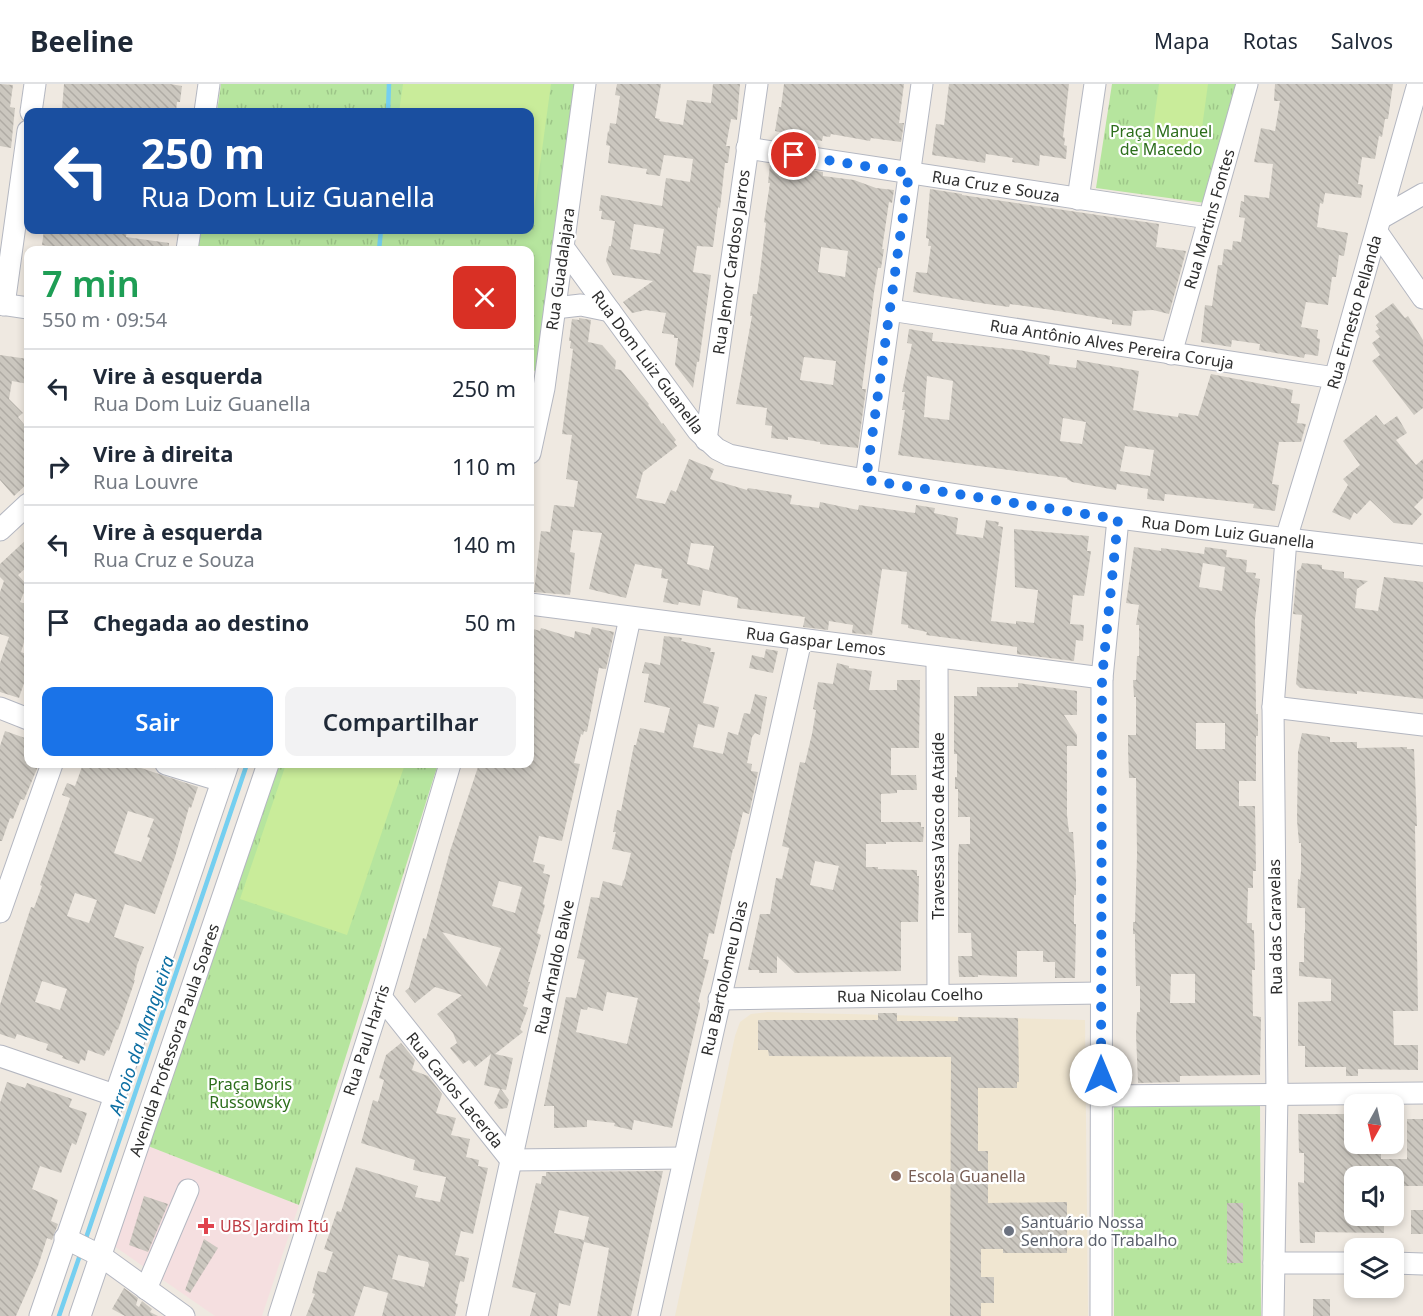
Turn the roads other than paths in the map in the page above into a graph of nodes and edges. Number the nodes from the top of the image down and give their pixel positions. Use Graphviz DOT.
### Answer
graph roads {
  1 [pos="35,84"];
  2 [pos="209,84"];
  3 [pos="585,84"];
  4 [pos="757,84"];
  5 [pos="922,84"];
  6 [pos="1095,84"];
  7 [pos="1247,84"];
  8 [pos="1418,84"];
  9 [pos="32,108"];
  10 [pos="206,108"];
  11 [pos="747,148"];
  12 [pos="24,158"];
  13 [pos="909,173"];
  14 [pos="1423,194"];
  15 [pos="1078,199"];
  16 [pos="1208,218"];
  17 [pos="1379,225"];
  18 [pos="563,247"];
  19 [pos="1423,298"];
  20 [pos="2,305"];
  21 [pos="24,308"];
  22 [pos="555,308"];
  23 [pos="890,310"];
  24 [pos="610,311"];
  25 [pos="1171,354"];
  26 [pos="1335,378"];
  27 [pos="537,386"];
  28 [pos="534,415"];
  29 [pos="706,440"];
  30 [pos="866,480"];
  31 [pos="24,508"];
  32 [pos="1118,519"];
  33 [pos="0,530"];
  34 [pos="1286,539"];
  35 [pos="1423,555"];
  36 [pos="534,605"];
  37 [pos="630,618"];
  38 [pos="801,640"];
  39 [pos="938,657"];
  40 [pos="1102,678"];
  41 [pos="1273,707"];
  42 [pos="0,708"];
  43 [pos="24,717"];
  44 [pos="1423,725"];
  45 [pos="51,768"];
  46 [pos="196,768"];
  47 [pos="266,768"];
  48 [pos="449,768"];
  49 [pos="225,772"];
  50 [pos="0,912"];
  51 [pos="1101,993"];
  52 [pos="938,995"];
  53 [pos="381,997"];
  54 [pos="719,999"];
  55 [pos="0,1056"];
  56 [pos="1423,1093"];
  57 [pos="1277,1094"];
  58 [pos="114,1095"];
  59 [pos="1101,1096"];
  60 [pos="684,1158"];
  61 [pos="511,1160"];
  62 [pos="188,1190"];
  63 [pos="83,1247"];
  64 [pos="1274,1263"];
  65 [pos="1344,1263"];
  66 [pos="1404,1263"];
  67 [pos="1423,1264"];
  68 [pos="146,1289"];
  69 [pos="40,1316"];
  70 [pos="80,1316"];
  71 [pos="184,1316"];
  72 [pos="279,1316"];
  73 [pos="477,1316"];
  74 [pos="649,1316"];
  75 [pos="1101,1316"];
  76 [pos="1274,1316"];
  1 -- 9 [label="street"];
  2 -- 10 [label="street"];
  3 -- 18 [label="street, Rua Guadalajara"];
  4 -- 11 [label="street, Rua Jenor Cardoso Jarros"];
  5 -- 13 [label="street"];
  6 -- 15 [label="street"];
  7 -- 16 [label="street, Rua Martins Fontes"];
  8 -- 17 [label="street, Rua Ernesto Pellanda"];
  11 -- 13 [label="street, Rua Cruz e Souza"];
  11 -- 29 [label="street, Rua Jenor Cardoso Jarros"];
  12 -- 20 [label="street"];
  13 -- 15 [label="street, Rua Cruz e Souza"];
  13 -- 23 [label="street"];
  14 -- 17 [label="street"];
  15 -- 16 [label="street, Rua Cruz e Souza"];
  16 -- 25 [label="street, Rua Martins Fontes"];
  17 -- 19 [label="street"];
  17 -- 26 [label="street, Rua Ernesto Pellanda"];
  18 -- 22 [label="street, Rua Guadalajara"];
  18 -- 24 [label="street, Rua Dom Luiz Guanella"];
  20 -- 21 [label="street"];
  22 -- 24 [label="street"];
  22 -- 27 [label="street, Rua Guadalajara"];
  23 -- 25 [label="street, Rua Antônio Alves Pereira Coruja"];
  23 -- 30 [label="street"];
  24 -- 29 [label="street, Rua Dom Luiz Guanella"];
  25 -- 26 [label="street, Rua Antônio Alves Pereira Coruja"];
  26 -- 34 [label="street, Rua Ernesto Pellanda"];
  27 -- 28 [label="street, Rua Guadalajara"];
  29 -- 30 [label="street, Rua Dom Luiz Guanella"];
  30 -- 32 [label="street, Rua Dom Luiz Guanella"];
  31 -- 33 [label="street"];
  32 -- 34 [label="street, Rua Dom Luiz Guanella"];
  32 -- 40 [label="street"];
  34 -- 35 [label="street, Rua Dom Luiz Guanella"];
  34 -- 41 [label="street, Rua das Caravelas"];
  36 -- 37 [label="street, Rua Gaspar Lemos"];
  37 -- 38 [label="street, Rua Gaspar Lemos"];
  37 -- 61 [label="street, Rua Arnaldo Balve"];
  38 -- 39 [label="street, Rua Gaspar Lemos"];
  38 -- 54 [label="street, Rua Bartolomeu Dias"];
  39 -- 40 [label="street, Rua Gaspar Lemos"];
  39 -- 52 [label="street, Travessa Vasco de Ataíde"];
  40 -- 51 [label="street"];
  41 -- 44 [label="street"];
  41 -- 57 [label="street, Rua das Caravelas"];
  42 -- 43 [label="street"];
  45 -- 50 [label="street"];
  46 -- 49 [label="street"];
  47 -- 63 [label="street, Avenida Professora Paula Soares"];
  48 -- 53 [label="street, Rua Paul Harris"];
  49 -- 58 [label="street, Avenida Professora Paula Soares"];
  51 -- 52 [label="street, Rua Nicolau Coelho"];
  51 -- 59 [label="street"];
  52 -- 54 [label="street, Rua Nicolau Coelho"];
  53 -- 61 [label="street, Rua Carlos Lacerda"];
  53 -- 72 [label="street, Rua Paul Harris"];
  54 -- 60 [label="street, Rua Bartolomeu Dias"];
  55 -- 58 [label="street"];
  56 -- 57 [label="street"];
  57 -- 59 [label="street"];
  57 -- 64 [label="street, Rua das Caravelas"];
  58 -- 63 [label="street, Avenida Professora Paula Soares"];
  59 -- 75 [label="street"];
  60 -- 61 [label="street, Rua Carlos Lacerda"];
  60 -- 74 [label="street, Rua Bartolomeu Dias"];
  61 -- 73 [label="street, Rua Arnaldo Balve"];
  62 -- 68 [label="street"];
  63 -- 68 [label="street"];
  63 -- 69 [label="street, Avenida Professora Paula Soares"];
  63 -- 70 [label="street, Avenida Professora Paula Soares"];
  64 -- 65 [label="street"];
  64 -- 76 [label="street, Rua das Caravelas"];
  66 -- 67 [label="street"];
  68 -- 71 [label="street"];
}
